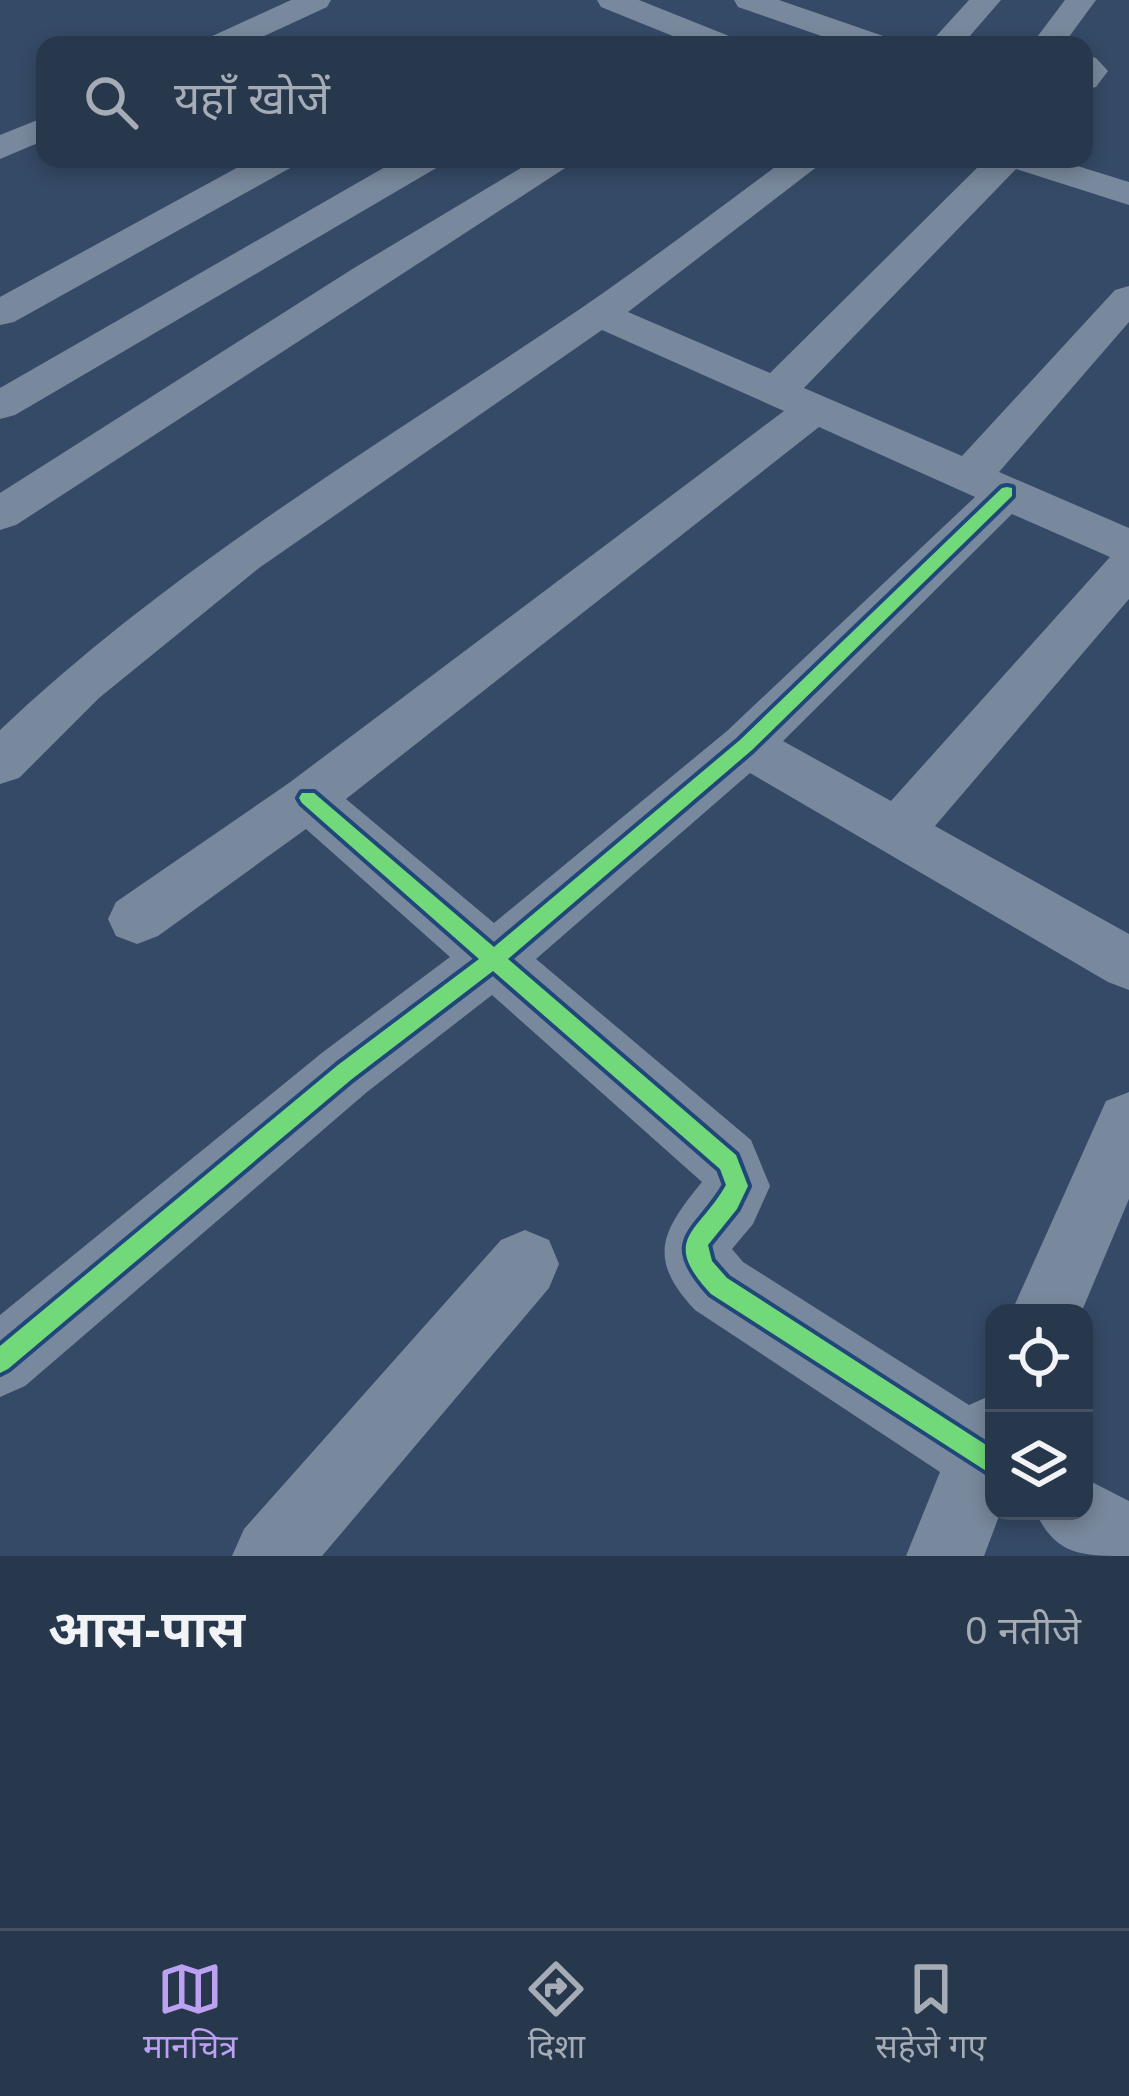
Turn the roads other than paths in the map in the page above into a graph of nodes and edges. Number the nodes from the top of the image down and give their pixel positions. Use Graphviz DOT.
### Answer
graph roads {
  1 [pos="316,0"];
  2 [pos="612,0"];
  3 [pos="749,0"];
  4 [pos="986,0"];
  5 [pos="1081,0"];
  6 [pos="782,10"];
  7 [pos="824,12"];
  8 [pos="239,36"];
  9 [pos="701,36"];
  10 [pos="746,36"];
  11 [pos="863,36"];
  12 [pos="952,36"];
  13 [pos="1054,36"];
  14 [pos="36,131"];
  15 [pos="0,148"];
  16 [pos="264,168"];
  17 [pos="410,168"];
  18 [pos="546,168"];
  19 [pos="797,168"];
  20 [pos="998,168"];
  21 [pos="1047,168"];
  22 [pos="1129,194"];
  23 [pos="215,197"];
  24 [pos="294,236"];
  25 [pos="368,276"];
  26 [pos="1129,298"];
  27 [pos="0,313"];
  28 [pos="599,314"];
  29 [pos="796,400"];
  30 [pos="0,406"];
  31 [pos="988,484"];
  32 [pos="0,514"];
  33 [pos="1129,547"];
  34 [pos="1129,567"];
  35 [pos="746,745"];
  36 [pos="0,763"];
  37 [pos="308,798"];
  38 [pos="896,832"];
  39 [pos="137,920"];
  40 [pos="494,959"];
  41 [pos="1129,964"];
  42 [pos="1129,1122"];
  43 [pos="525,1264"];
  44 [pos="1050,1304"];
  45 [pos="0,1361"];
  46 [pos="985,1448"];
  47 [pos="985,1463"];
  48 [pos="1088,1520"];
  49 [pos="1129,1544"];
  50 [pos="271,1556"];
  51 [pos="945,1556"];
  1 -- 8 [label="street"];
  2 -- 9 [label="street"];
  3 -- 6 [label="street"];
  4 -- 12 [label="street"];
  5 -- 13 [label="street"];
  6 -- 7 [label="street"];
  6 -- 10 [label="street"];
  7 -- 11 [label="street"];
  14 -- 15 [label="street"];
  16 -- 23 [label="street"];
  17 -- 24 [label="street"];
  18 -- 25 [label="street"];
  19 -- 28 [label="street"];
  20 -- 29 [label="street"];
  21 -- 22 [label="street"];
  23 -- 24 [label="street"];
  23 -- 27 [label="street"];
  24 -- 25 [label="street"];
  24 -- 30 [label="street"];
  25 -- 32 [label="street"];
  26 -- 31 [label="street"];
  28 -- 29 [label="street"];
  28 -- 36 [label="street"];
  29 -- 31 [label="street"];
  29 -- 37 [label="street"];
  31 -- 33 [label="street"];
  31 -- 35 [label="street"];
  34 -- 38 [label="street"];
  35 -- 38 [label="street"];
  35 -- 40 [label="street"];
  37 -- 39 [label="street"];
  37 -- 40 [label="street"];
  38 -- 41 [label="street"];
  40 -- 45 [label="street"];
  40 -- 46 [label="street"];
  42 -- 44 [label="street"];
  43 -- 50 [label="street"];
  47 -- 51 [label="street"];
  48 -- 49 [label="street"];
}
